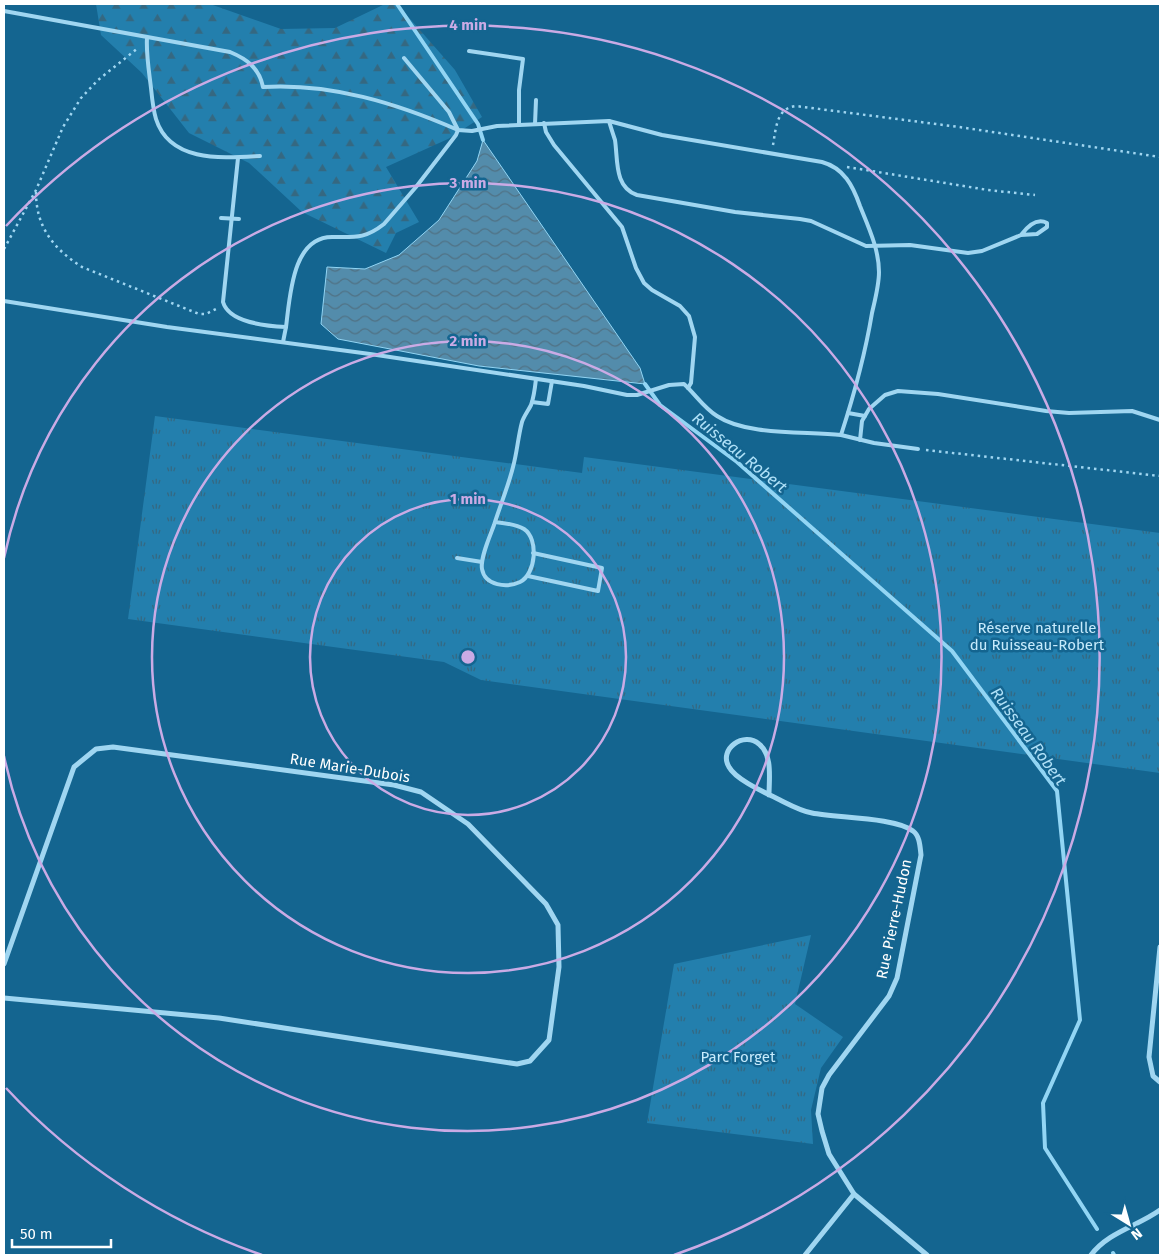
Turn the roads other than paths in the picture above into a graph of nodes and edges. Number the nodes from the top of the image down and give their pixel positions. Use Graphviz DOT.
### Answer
graph roads {
  1 [pos="4,11"];
  2 [pos="147,38"];
  3 [pos="469,51"];
  4 [pos="404,58"];
  5 [pos="536,100"];
  6 [pos="609,121"];
  7 [pos="544,123"];
  8 [pos="535,124"];
  9 [pos="519,125"];
  10 [pos="458,130"];
  11 [pos="260,156"];
  12 [pos="238,158"];
  13 [pos="221,218"];
  14 [pos="231,218"];
  15 [pos="239,219"];
  16 [pos="1021,235"];
  17 [pos="875,247"];
  18 [pos="4,301"];
  19 [pos="286,327"];
  20 [pos="283,342"];
  21 [pos="536,379"];
  22 [pos="552,381"];
  23 [pos="688,388"];
  24 [pos="532,402"];
  25 [pos="848,412"];
  26 [pos="864,416"];
  27 [pos="1160,420"];
  28 [pos="841,435"];
  29 [pos="860,440"];
  30 [pos="918,449"];
  31 [pos="495,522"];
  32 [pos="533,553"];
  33 [pos="457,558"];
  34 [pos="482,562"];
  35 [pos="528,576"];
  36 [pos="769,795"];
  37 [pos="1160,947"];
  38 [pos="4,964"];
  39 [pos="4,998"];
  40 [pos="1160,1082"];
  41 [pos="854,1194"];
  42 [pos="1160,1210"];
  43 [pos="805,1255"];
  44 [pos="927,1255"];
  45 [pos="1091,1255"];
  1 -- 2 [label="lane"];
  2 -- 10 [label="lane"];
  2 -- 12 [label="lane"];
  3 -- 9 [label="lane"];
  4 -- 10 [label="lane"];
  5 -- 8 [label="lane"];
  6 -- 7 [label="lane"];
  6 -- 17 [label="lane"];
  6 -- 17 [label="lane"];
  7 -- 8 [label="lane"];
  7 -- 23 [label="lane"];
  8 -- 9 [label="lane"];
  9 -- 10 [label="lane"];
  10 -- 19 [label="lane"];
  11 -- 12 [label="lane"];
  12 -- 14 [label="lane"];
  13 -- 14 [label="lane"];
  14 -- 15 [label="lane"];
  14 -- 19 [label="lane"];
  16 -- 16 [label="lane"];
  16 -- 17 [label="lane"];
  17 -- 25 [label="lane"];
  18 -- 20 [label="lane"];
  19 -- 20 [label="lane"];
  20 -- 21 [label="lane"];
  21 -- 22 [label="lane"];
  21 -- 24 [label="lane"];
  22 -- 23 [label="lane"];
  22 -- 24 [label="lane"];
  23 -- 28 [label="lane"];
  24 -- 31 [label="lane"];
  25 -- 26 [label="lane"];
  25 -- 28 [label="lane"];
  26 -- 27 [label="lane"];
  26 -- 29 [label="lane"];
  28 -- 29 [label="lane"];
  29 -- 30 [label="lane"];
  31 -- 32 [label="lane"];
  31 -- 34 [label="lane"];
  32 -- 35 [label="lane"];
  32 -- 35 [label="lane"];
  33 -- 34 [label="lane"];
  34 -- 35 [label="lane"];
  36 -- 36 [label="street, Rue Pierre-Hudon"];
  36 -- 41 [label="street, Rue Pierre-Hudon"];
  37 -- 40 [label="street"];
  38 -- 39 [label="street, Rue Marie-Dubois"];
  41 -- 43 [label="street"];
  41 -- 44 [label="street, Rue Pierre-Hudon"];
  42 -- 45 [label="street"];
}
